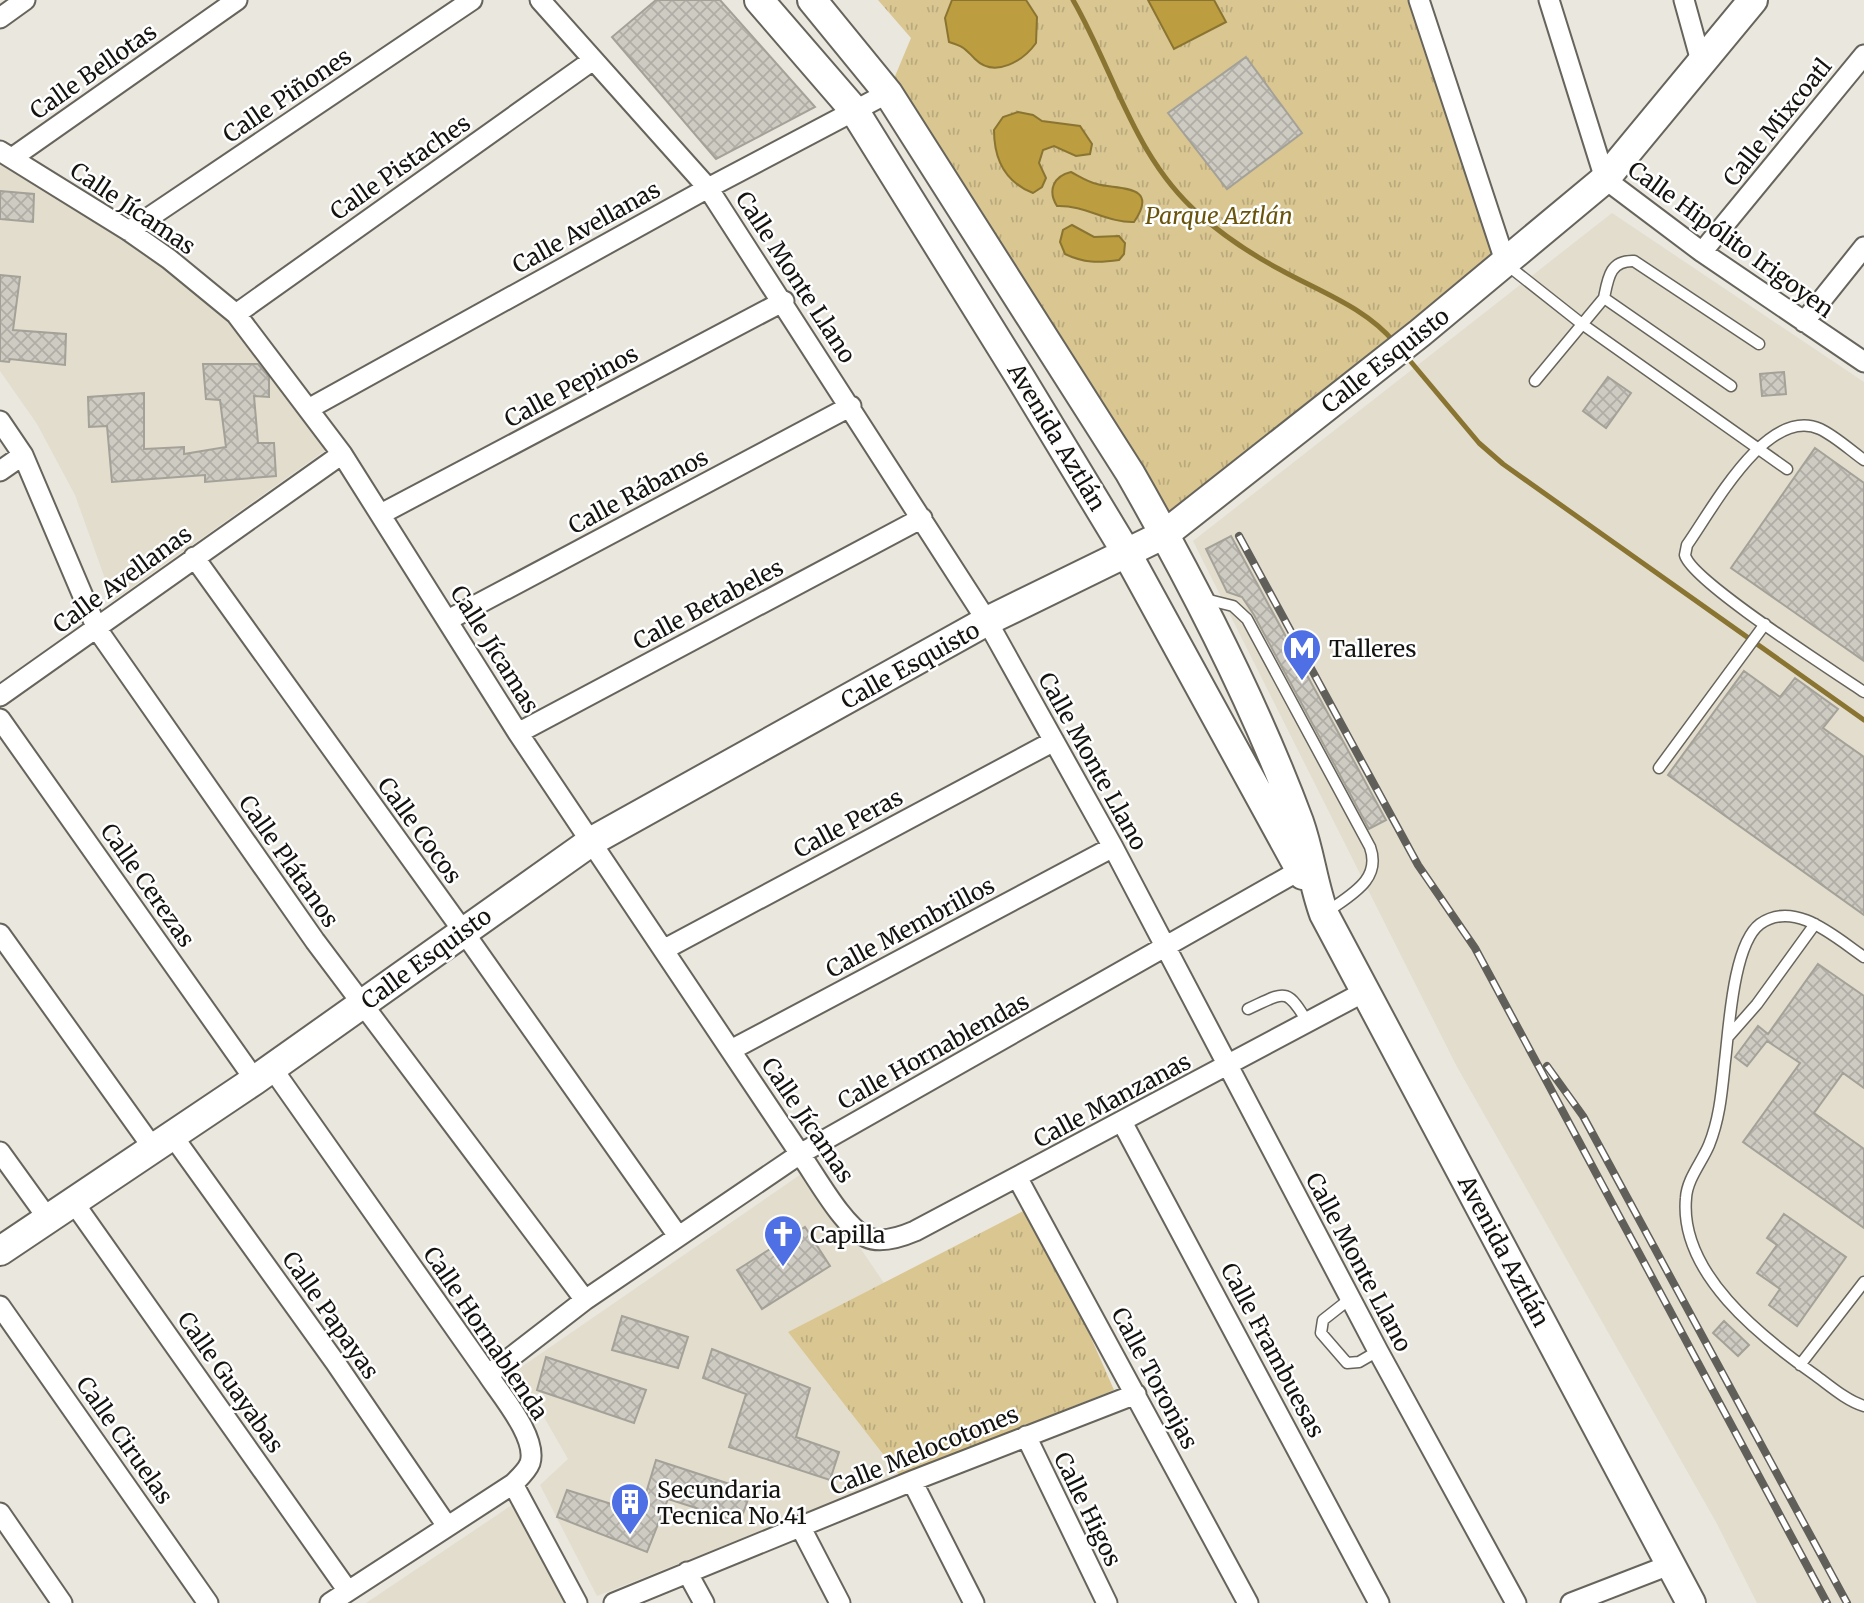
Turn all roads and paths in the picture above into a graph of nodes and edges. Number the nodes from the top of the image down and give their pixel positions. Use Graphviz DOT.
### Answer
graph roads {
  1 [pos="25,0"];
  2 [pos="237,0"];
  3 [pos="472,0"];
  4 [pos="540,0"];
  5 [pos="759,0"];
  6 [pos="812,0"];
  7 [pos="1419,0"];
  8 [pos="1549,0"];
  9 [pos="1684,0"];
  10 [pos="1753,0"];
  11 [pos="0,18"];
  12 [pos="1864,55"];
  13 [pos="593,60"];
  14 [pos="1702,65"];
  15 [pos="888,93"];
  16 [pos="854,110"];
  17 [pos="6,155"];
  18 [pos="1605,179"];
  19 [pos="708,188"];
  20 [pos="130,231"];
  21 [pos="1864,247"];
  22 [pos="1702,252"];
  23 [pos="1506,264"];
  24 [pos="1604,298"];
  25 [pos="784,301"];
  26 [pos="236,314"];
  27 [pos="1804,322"];
  28 [pos="1582,324"];
  29 [pos="1759,344"];
  30 [pos="1864,362"];
  31 [pos="1535,380"];
  32 [pos="1731,386"];
  33 [pos="851,406"];
  34 [pos="310,408"];
  35 [pos="0,421"];
  36 [pos="1756,448"];
  37 [pos="342,454"];
  38 [pos="23,455"];
  39 [pos="1864,460"];
  40 [pos="1787,469"];
  41 [pos="0,471"];
  42 [pos="382,514"];
  43 [pos="922,518"];
  44 [pos="1145,543"];
  45 [pos="194,557"];
  46 [pos="1198,598"];
  47 [pos="448,620"];
  48 [pos="988,621"];
  49 [pos="1765,624"];
  50 [pos="97,629"];
  51 [pos="1864,692"];
  52 [pos="0,696"];
  53 [pos="0,719"];
  54 [pos="518,733"];
  55 [pos="1266,739"];
  56 [pos="1054,741"];
  57 [pos="1659,768"];
  58 [pos="592,841"];
  59 [pos="1112,847"];
  60 [pos="1306,867"];
  61 [pos="1321,906"];
  62 [pos="1815,924"];
  63 [pos="463,931"];
  64 [pos="0,934"];
  65 [pos="1166,947"];
  66 [pos="665,949"];
  67 [pos="1864,957"];
  68 [pos="1364,992"];
  69 [pos="363,1003"];
  70 [pos="1248,1009"];
  71 [pos="1308,1023"];
  72 [pos="1728,1037"];
  73 [pos="731,1050"];
  74 [pos="1228,1067"];
  75 [pos="263,1074"];
  76 [pos="1122,1122"];
  77 [pos="163,1141"];
  78 [pos="0,1153"];
  79 [pos="800,1154"];
  80 [pos="1017,1177"];
  81 [pos="74,1203"];
  82 [pos="49,1220"];
  83 [pos="678,1236"];
  84 [pos="878,1239"];
  85 [pos="0,1251"];
  86 [pos="1864,1282"];
  87 [pos="1352,1298"];
  88 [pos="585,1300"];
  89 [pos="0,1306"];
  90 [pos="1378,1351"];
  91 [pos="1800,1364"];
  92 [pos="488,1375"];
  93 [pos="1136,1394"];
  94 [pos="1864,1406"];
  95 [pos="1026,1436"];
  96 [pos="912,1481"];
  97 [pos="513,1484"];
  98 [pos="0,1513"];
  99 [pos="447,1526"];
  100 [pos="800,1526"];
  101 [pos="1672,1564"];
  102 [pos="687,1572"];
  103 [pos="348,1591"];
  104 [pos="62,1603"];
  105 [pos="208,1603"];
  106 [pos="330,1603"];
  107 [pos="577,1603"];
  108 [pos="614,1603"];
  109 [pos="704,1603"];
  110 [pos="840,1603"];
  111 [pos="974,1603"];
  112 [pos="1107,1603"];
  113 [pos="1248,1603"];
  114 [pos="1379,1603"];
  115 [pos="1516,1603"];
  116 [pos="1571,1603"];
  117 [pos="1691,1603"];
  1 -- 11 [label="street"];
  2 -- 17 [label="street, Calle Bellotas"];
  3 -- 20 [label="street, Calle Piñones"];
  4 -- 13 [label="street, Calle Monte Llano"];
  5 -- 16 [label="main road, Avenida Aztlán"];
  6 -- 15 [label="main road, Avenida Aztlán"];
  7 -- 23 [label="street"];
  8 -- 18 [label="street"];
  9 -- 14 [label="street"];
  10 -- 14 [label="main road, Calle Esquisto"];
  12 -- 22 [label="street, Calle Mixcoatl"];
  13 -- 19 [label="street, Calle Monte Llano"];
  13 -- 26 [label="street, Calle Pistaches"];
  14 -- 18 [label="main road, Calle Esquisto"];
  15 -- 16 [label="street, Calle Avellanas"];
  15 -- 44 [label="main road, Avenida Aztlán"];
  16 -- 19 [label="street, Calle Avellanas"];
  16 -- 44 [label="main road, Avenida Aztlán"];
  17 -- 20 [label="street, Calle Jícamas"];
  18 -- 22 [label="street, Calle Hipólito Irigoyen"];
  18 -- 23 [label="main road, Calle Esquisto"];
  19 -- 25 [label="street, Calle Monte Llano"];
  19 -- 34 [label="street, Calle Avellanas"];
  20 -- 26 [label="street, Calle Jícamas"];
  21 -- 27 [label="street"];
  22 -- 27 [label="street, Calle Hipólito Irigoyen"];
  23 -- 28 [label="lane"];
  23 -- 44 [label="main road, Calle Esquisto"];
  24 -- 28 [label="lane"];
  24 -- 29 [label="lane"];
  24 -- 32 [label="lane"];
  25 -- 33 [label="street, Calle Monte Llano"];
  25 -- 42 [label="street, Calle Pepinos"];
  26 -- 34 [label="street, Calle Jícamas"];
  27 -- 30 [label="street, Calle Hipólito Irigoyen"];
  28 -- 31 [label="lane"];
  28 -- 36 [label="lane"];
  33 -- 43 [label="street, Calle Monte Llano"];
  33 -- 47 [label="street, Calle Rábanos"];
  34 -- 37 [label="street, Calle Jícamas"];
  35 -- 38 [label="street, Calle Plátanos"];
  36 -- 39 [label="lane"];
  36 -- 40 [label="lane"];
  36 -- 49 [label="lane"];
  37 -- 42 [label="street, Calle Jícamas"];
  37 -- 45 [label="street, Calle Avellanas"];
  38 -- 41 [label="street"];
  38 -- 50 [label="street, Calle Plátanos"];
  42 -- 47 [label="street, Calle Jícamas"];
  43 -- 48 [label="street, Calle Monte Llano"];
  43 -- 54 [label="street, Calle Betabeles"];
  44 -- 46 [label="main road, Avenida Aztlán"];
  44 -- 48 [label="main road, Calle Esquisto"];
  44 -- 55 [label="main road"];
  44 -- 60 [label="main road, Avenida Aztlán"];
  45 -- 50 [label="street, Calle Avellanas"];
  45 -- 63 [label="street, Calle Cocos"];
  46 -- 55 [label="main road, Avenida Aztlán"];
  46 -- 61 [label="lane"];
  47 -- 54 [label="street, Calle Jícamas"];
  48 -- 56 [label="street, Calle Monte Llano"];
  48 -- 58 [label="main road, Calle Esquisto"];
  49 -- 51 [label="lane"];
  49 -- 57 [label="lane"];
  50 -- 52 [label="street, Calle Avellanas"];
  50 -- 69 [label="street, Calle Plátanos"];
  53 -- 75 [label="street, Calle Cerezas"];
  54 -- 58 [label="street, Calle Jícamas"];
  55 -- 60 [label="main road, Avenida Aztlán"];
  56 -- 59 [label="street, Calle Monte Llano"];
  56 -- 66 [label="street, Calle Peras"];
  58 -- 63 [label="main road, Calle Esquisto"];
  58 -- 66 [label="street, Calle Jícamas"];
  59 -- 65 [label="street, Calle Monte Llano"];
  59 -- 73 [label="street, Calle Membrillos"];
  60 -- 61 [label="main road, Avenida Aztlán"];
  60 -- 65 [label="street, Calle Hornablendas"];
  61 -- 68 [label="main road, Avenida Aztlán"];
  62 -- 67 [label="lane"];
  62 -- 72 [label="lane"];
  62 -- 72 [label="lane"];
  63 -- 69 [label="main road, Calle Esquisto"];
  63 -- 83 [label="street, Calle Cocos"];
  64 -- 77 [label="street, Calle Papayas"];
  65 -- 74 [label="street, Calle Monte Llano"];
  65 -- 79 [label="street, Calle Hornablendas"];
  66 -- 73 [label="street, Calle Jícamas"];
  68 -- 71 [label="street, Calle Manzanas"];
  68 -- 101 [label="main road, Avenida Aztlán"];
  69 -- 75 [label="main road, Calle Esquisto"];
  69 -- 88 [label="street, Calle Plátanos"];
  70 -- 71 [label="lane"];
  71 -- 74 [label="street, Calle Manzanas"];
  72 -- 91 [label="lane"];
  73 -- 79 [label="street, Calle Jícamas"];
  74 -- 76 [label="street, Calle Manzanas"];
  74 -- 87 [label="street, Calle Monte Llano"];
  75 -- 77 [label="main road, Calle Esquisto"];
  75 -- 92 [label="street, Calle Hornablenda"];
  76 -- 80 [label="street, Calle Manzanas"];
  76 -- 114 [label="street, Calle Frambuesas"];
  77 -- 81 [label="main road, Calle Esquisto"];
  77 -- 99 [label="street, Calle Papayas"];
  78 -- 82 [label="street"];
  79 -- 83 [label="street, Calle Hornablendas"];
  79 -- 84 [label="street, Calle Jícamas"];
  80 -- 84 [label="street, Calle Manzanas"];
  80 -- 93 [label="street, Calle Toronjas"];
  81 -- 82 [label="main road, Calle Esquisto"];
  81 -- 103 [label="street, Calle Guayabas"];
  82 -- 85 [label="main road, Calle Esquisto"];
  83 -- 88 [label="street, Calle Hornablendas"];
  86 -- 91 [label="lane"];
  87 -- 90 [label="street, Calle Monte Llano"];
  87 -- 90 [label="lane"];
  88 -- 92 [label="street, Calle Hornablendas"];
  89 -- 105 [label="street, Calle Ciruelas"];
  90 -- 115 [label="street, Calle Monte Llano"];
  91 -- 94 [label="lane"];
  92 -- 97 [label="street, Calle Hornablenda"];
  93 -- 95 [label="street, Calle Melocotones"];
  93 -- 113 [label="street, Calle Toronjas"];
  95 -- 96 [label="street, Calle Melocotones"];
  95 -- 112 [label="street, Calle Higos"];
  96 -- 100 [label="street, Calle Melocotones"];
  96 -- 111 [label="street"];
  97 -- 99 [label="street, Calle Hornablenda"];
  97 -- 107 [label="street"];
  98 -- 104 [label="street"];
  99 -- 103 [label="street, Calle Hornablenda"];
  100 -- 102 [label="street, Calle Melocotones"];
  100 -- 110 [label="street"];
  101 -- 116 [label="street"];
  101 -- 117 [label="main road, Avenida Aztlán"];
  102 -- 108 [label="street, Calle Melocotones"];
  102 -- 109 [label="street"];
  103 -- 106 [label="street, Calle Hornablenda"];
}
